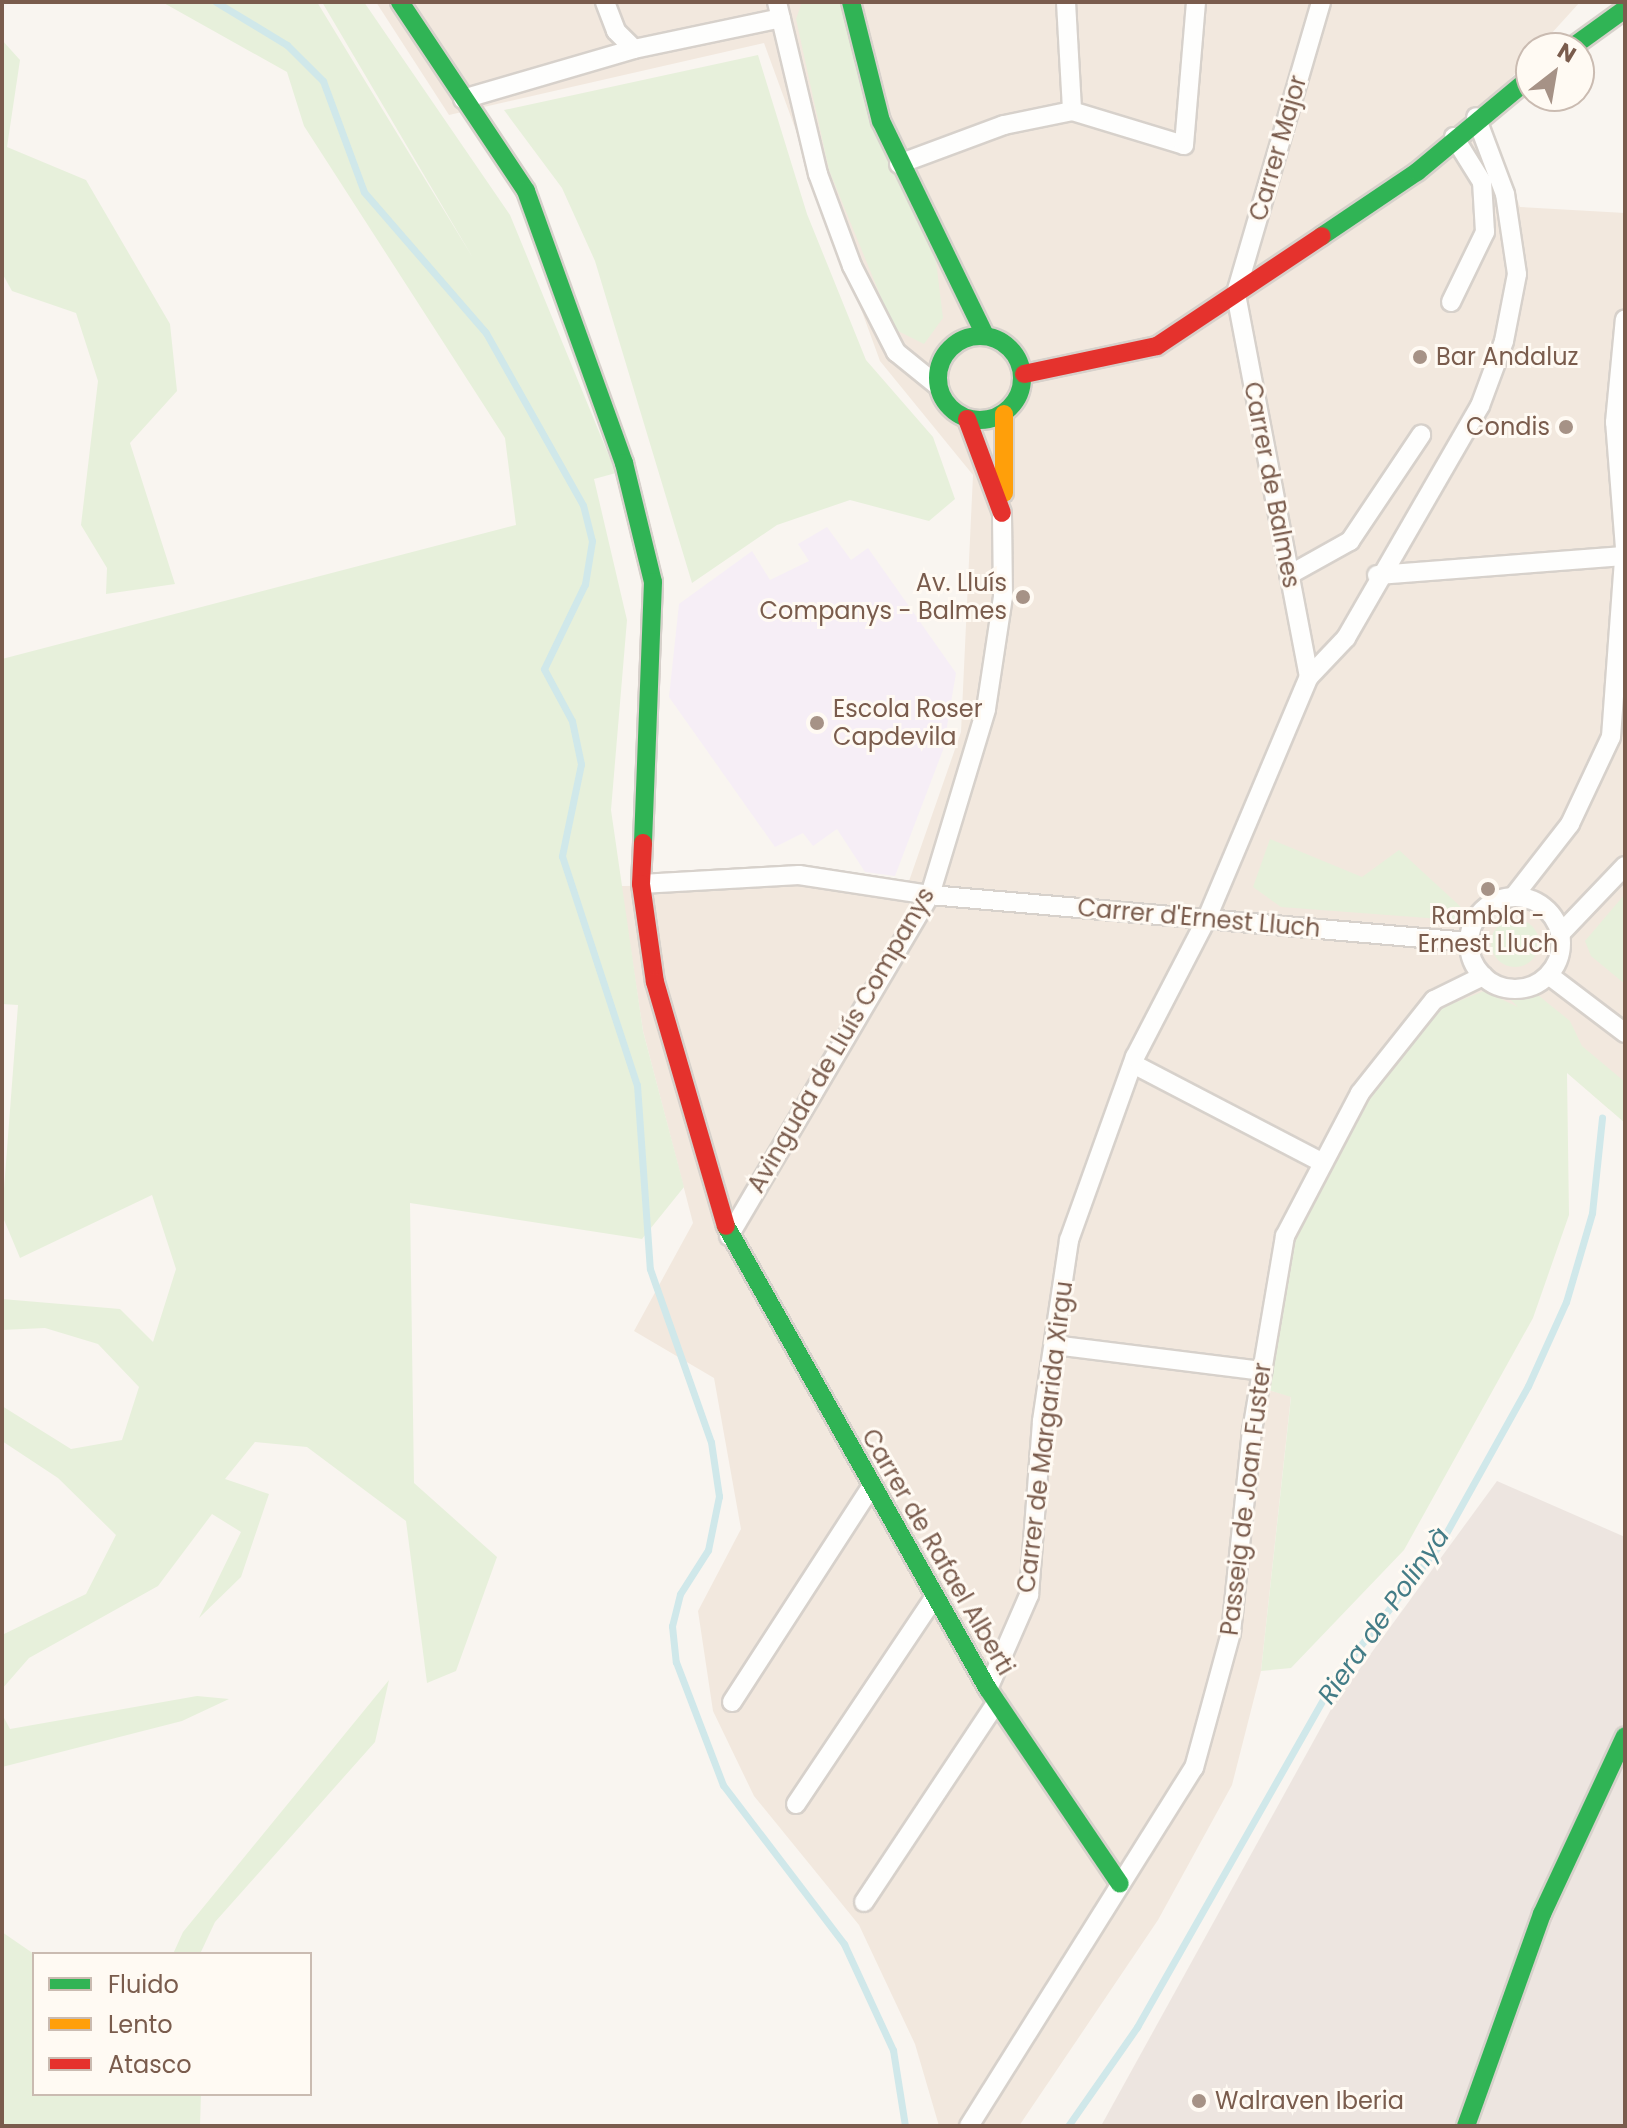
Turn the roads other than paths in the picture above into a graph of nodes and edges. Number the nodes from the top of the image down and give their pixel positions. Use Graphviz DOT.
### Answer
graph roads {
  1 [pos="400,2"];
  2 [pos="605,2"];
  3 [pos="851,2"];
  4 [pos="1066,2"];
  5 [pos="1196,2"];
  6 [pos="1321,2"];
  7 [pos="1625,9"];
  8 [pos="779,10"];
  9 [pos="1593,32"];
  10 [pos="634,49"];
  11 [pos="1515,89"];
  12 [pos="463,99"];
  13 [pos="1072,111"];
  14 [pos="1476,117"];
  15 [pos="1454,137"];
  16 [pos="899,164"];
  17 [pos="956,282"];
  18 [pos="1236,293"];
  19 [pos="1451,302"];
  20 [pos="1625,319"];
  21 [pos="985,335"];
  22 [pos="953,344"];
  23 [pos="1024,374"];
  24 [pos="938,386"];
  25 [pos="1004,414"];
  26 [pos="967,419"];
  27 [pos="1421,435"];
  28 [pos="1002,513"];
  29 [pos="1624,556"];
  30 [pos="1289,575"];
  31 [pos="1377,575"];
  32 [pos="1309,677"];
  33 [pos="1625,866"];
  34 [pos="641,884"];
  35 [pos="930,895"];
  36 [pos="1514,896"];
  37 [pos="1207,918"];
  38 [pos="1560,934"];
  39 [pos="1468,942"];
  40 [pos="1483,976"];
  41 [pos="1550,976"];
  42 [pos="1625,1033"];
  43 [pos="1133,1064"];
  44 [pos="1323,1163"];
  45 [pos="729,1236"];
  46 [pos="1054,1345"];
  47 [pos="1262,1371"];
  48 [pos="872,1486"];
  49 [pos="935,1596"];
  50 [pos="992,1696"];
  51 [pos="732,1702"];
  52 [pos="1625,1736"];
  53 [pos="796,1804"];
  54 [pos="1120,1884"];
  55 [pos="864,1902"];
  56 [pos="969,2126"];
  57 [pos="1466,2126"];
  1 -- 12 [label="street, Carrer de Rafael Alberti"];
  2 -- 10 [label="street"];
  3 -- 16 [label="street"];
  4 -- 13 [label="street"];
  5 -- 13 [label="street"];
  6 -- 18 [label="street, Carrer Major"];
  7 -- 9 [label="street"];
  8 -- 10 [label="street"];
  8 -- 24 [label="street"];
  10 -- 12 [label="street"];
  11 -- 14 [label="street"];
  12 -- 34 [label="street, Carrer de Rafael Alberti"];
  13 -- 16 [label="street"];
  14 -- 15 [label="street"];
  14 -- 31 [label="street"];
  15 -- 18 [label="street"];
  15 -- 19 [label="street"];
  16 -- 17 [label="street"];
  17 -- 21 [label="street"];
  17 -- 22 [label="street"];
  18 -- 23 [label="street"];
  18 -- 30 [label="street, Carrer de Balmes"];
  20 -- 29 [label="street"];
  21 -- 22 [label="street"];
  21 -- 23 [label="street"];
  22 -- 24 [label="street"];
  23 -- 25 [label="street"];
  24 -- 26 [label="street"];
  25 -- 26 [label="street"];
  25 -- 28 [label="street"];
  26 -- 28 [label="street"];
  27 -- 30 [label="street"];
  28 -- 35 [label="street, Avinguda de Lluís Companys"];
  29 -- 31 [label="street"];
  29 -- 36 [label="street"];
  30 -- 32 [label="street, Carrer de Balmes"];
  31 -- 32 [label="street"];
  32 -- 37 [label="street, Carrer de Margarida Xirgu"];
  33 -- 38 [label="street"];
  34 -- 35 [label="street, Carrer d'Ernest Lluch"];
  34 -- 45 [label="street, Carrer de Rafael Alberti"];
  35 -- 37 [label="street, Carrer d'Ernest Lluch"];
  35 -- 45 [label="street, Avinguda de Lluís Companys"];
  36 -- 38 [label="street"];
  36 -- 39 [label="street"];
  37 -- 39 [label="street, Carrer d'Ernest Lluch"];
  37 -- 43 [label="street, Carrer de Margarida Xirgu"];
  38 -- 41 [label="street"];
  39 -- 40 [label="street"];
  40 -- 41 [label="street"];
  40 -- 44 [label="street, Passeig de Joan Fuster"];
  41 -- 42 [label="street"];
  43 -- 44 [label="street"];
  43 -- 46 [label="street, Carrer de Margarida Xirgu"];
  44 -- 47 [label="street, Passeig de Joan Fuster"];
  45 -- 48 [label="street, Carrer de Rafael Alberti"];
  46 -- 47 [label="street"];
  46 -- 50 [label="street, Carrer de Margarida Xirgu"];
  47 -- 54 [label="street, Passeig de Joan Fuster"];
  48 -- 49 [label="street, Carrer de Rafael Alberti"];
  48 -- 51 [label="street"];
  49 -- 50 [label="street, Carrer de Rafael Alberti"];
  49 -- 53 [label="street"];
  50 -- 54 [label="street, Carrer de Rafael Alberti"];
  50 -- 55 [label="street, Carrer de Margarida Xirgu"];
  52 -- 57 [label="street"];
  54 -- 56 [label="street, Passeig de Joan Fuster"];
}
